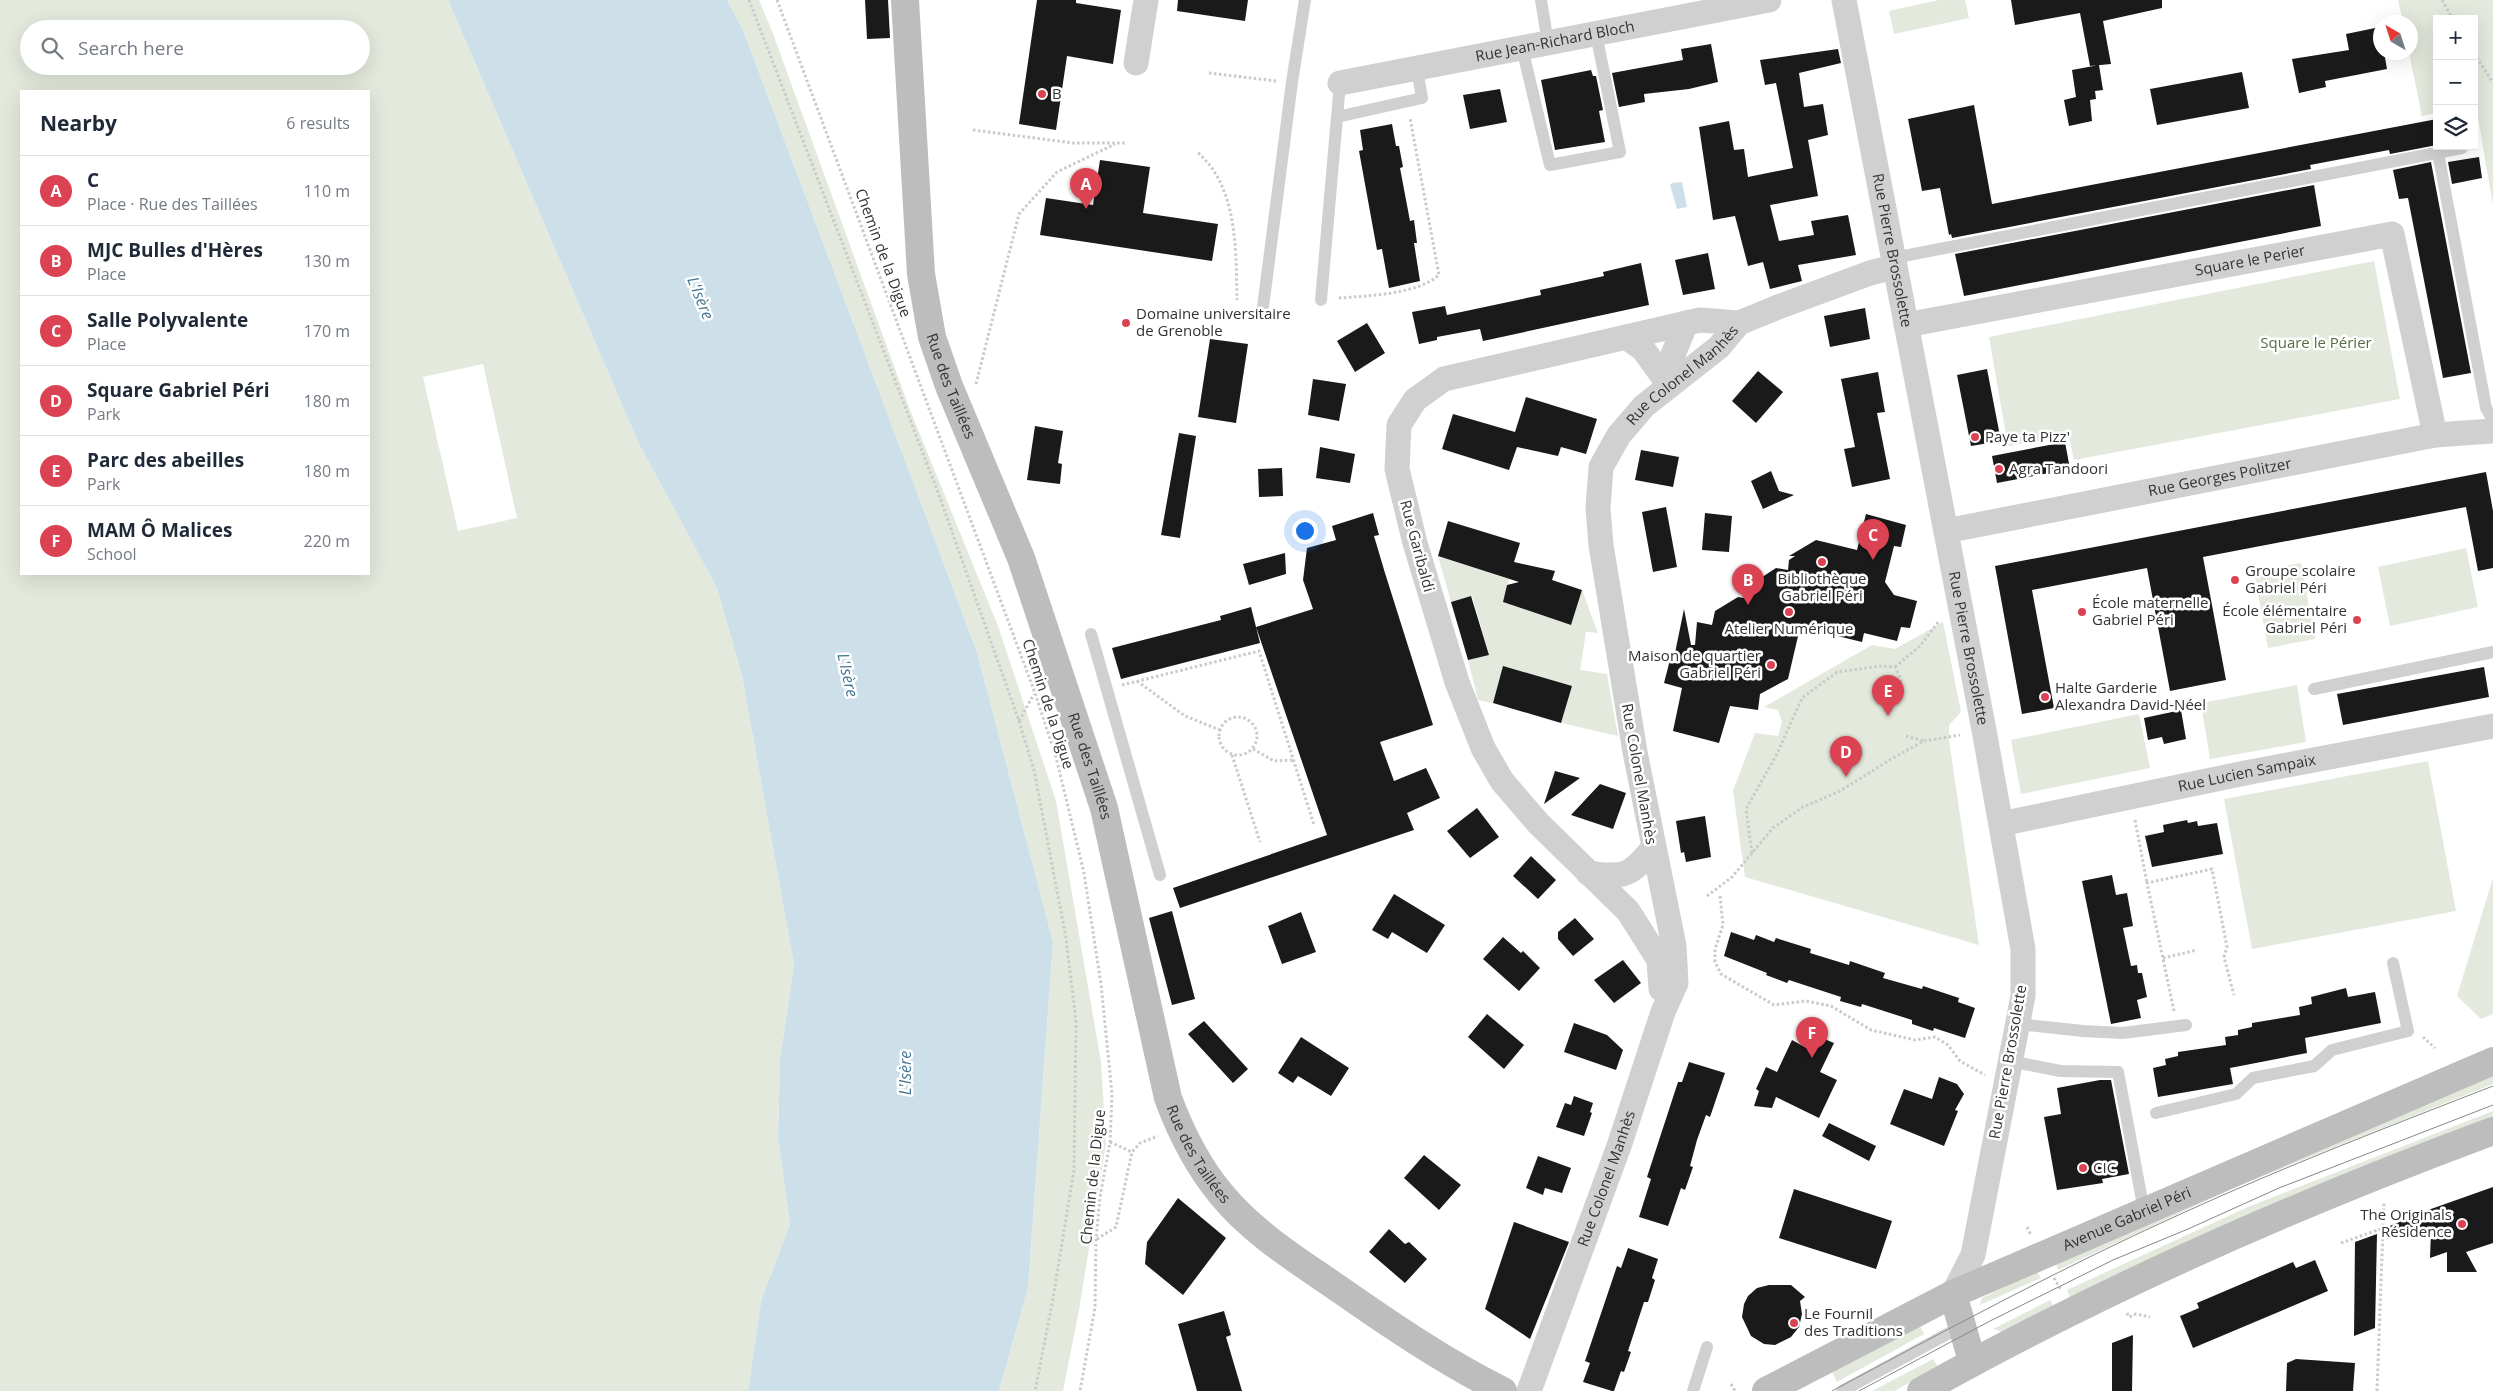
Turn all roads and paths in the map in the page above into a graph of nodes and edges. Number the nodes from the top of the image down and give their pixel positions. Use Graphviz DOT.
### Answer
graph roads {
  1 [pos="749,0"];
  2 [pos="777,0"];
  3 [pos="905,0"];
  4 [pos="1146,0"];
  5 [pos="1305,0"];
  6 [pos="1541,0"];
  7 [pos="1769,0"];
  8 [pos="1844,0"];
  9 [pos="2442,0"];
  10 [pos="2451,15"];
  11 [pos="1596,34"];
  12 [pos="1548,43"];
  13 [pos="1522,48"];
  14 [pos="2478,59"];
  15 [pos="1136,62"];
  16 [pos="1417,69"];
  17 [pos="1340,83"];
  18 [pos="2493,83"];
  19 [pos="1406,101"];
  20 [pos="1337,117"];
  21 [pos="973,130"];
  22 [pos="1125,142"];
  23 [pos="1115,144"];
  24 [pos="2452,150"];
  25 [pos="1198,153"];
  26 [pos="2438,153"];
  27 [pos="1893,262"];
  28 [pos="1237,300"];
  29 [pos="1321,300"];
  30 [pos="1264,307"];
  31 [pos="1686,323"];
  32 [pos="1739,323"];
  33 [pos="1906,325"];
  34 [pos="1626,337"];
  35 [pos="1669,385"];
  36 [pos="974,394"];
  37 [pos="2493,420"];
  38 [pos="2493,430"];
  39 [pos="2435,435"];
  40 [pos="1946,531"];
  41 [pos="1961,611"];
  42 [pos="1091,634"];
  43 [pos="2493,652"];
  44 [pos="1895,667"];
  45 [pos="1137,681"];
  46 [pos="1107,689"];
  47 [pos="2314,689"];
  48 [pos="1897,691"];
  49 [pos="1035,693"];
  50 [pos="1019,721"];
  51 [pos="2493,726"];
  52 [pos="1220,730"];
  53 [pos="1984,730"];
  54 [pos="1906,736"];
  55 [pos="1924,742"];
  56 [pos="1253,749"];
  57 [pos="1232,754"];
  58 [pos="1294,760"];
  59 [pos="2131,798"];
  60 [pos="2001,824"];
  61 [pos="1314,825"];
  62 [pos="1260,842"];
  63 [pos="1653,848"];
  64 [pos="1752,853"];
  65 [pos="1588,872"];
  66 [pos="1160,875"];
  67 [pos="2147,883"];
  68 [pos="1707,896"];
  69 [pos="1720,896"];
  70 [pos="2197,950"];
  71 [pos="2163,958"];
  72 [pos="2393,963"];
  73 [pos="2234,995"];
  74 [pos="1663,1012"];
  75 [pos="2017,1024"];
  76 [pos="2182,1025"];
  77 [pos="2010,1061"];
  78 [pos="2493,1062"];
  79 [pos="2004,1087"];
  80 [pos="2156,1113"];
  81 [pos="1179,1128"];
  82 [pos="2493,1131"];
  83 [pos="1110,1142"];
  84 [pos="1132,1152"];
  85 [pos="2384,1202"];
  86 [pos="2144,1211"];
  87 [pos="2383,1228"];
  88 [pos="1096,1239"];
  89 [pos="2341,1244"];
  90 [pos="1953,1294"];
  91 [pos="2129,1317"];
  92 [pos="2150,1317"];
  93 [pos="1962,1326"];
  94 [pos="1707,1347"];
  95 [pos="1972,1361"];
  96 [pos="1731,1384"];
  97 [pos="1035,1391"];
  98 [pos="1080,1391"];
  99 [pos="1503,1391"];
  100 [pos="1528,1391"];
  101 [pos="1694,1391"];
  102 [pos="1735,1391"];
  103 [pos="1766,1391"];
  104 [pos="1842,1391"];
  105 [pos="1920,1391"];
  106 [pos="2377,1391"];
  1 -- 50 [label="path"];
  2 -- 49 [label="path, Chemin de la Digue"];
  3 -- 81 [label="street, Rue des Taillées"];
  4 -- 15 [label="street"];
  5 -- 30 [label="lane"];
  6 -- 12 [label="lane"];
  7 -- 11 [label="street, Rue Jean-Richard Bloch"];
  8 -- 27 [label="street, Rue Pierre Brossolette"];
  9 -- 10 [label="path"];
  11 -- 12 [label="street, Rue Jean-Richard Bloch"];
  11 -- 13 [label="lane"];
  12 -- 13 [label="street, Rue Jean-Richard Bloch"];
  13 -- 16 [label="street, Rue Jean-Richard Bloch"];
  14 -- 18 [label="path"];
  16 -- 17 [label="street, Rue Jean-Richard Bloch"];
  16 -- 19 [label="lane"];
  17 -- 20 [label="lane"];
  19 -- 20 [label="lane"];
  19 -- 29 [label="path"];
  20 -- 29 [label="lane"];
  21 -- 23 [label="path"];
  22 -- 23 [label="path"];
  23 -- 36 [label="path"];
  24 -- 26 [label="lane"];
  25 -- 28 [label="path"];
  26 -- 27 [label="lane"];
  26 -- 37 [label="lane"];
  27 -- 32 [label="street, Rue Colonel Manhès"];
  27 -- 33 [label="street, Rue Pierre Brossolette"];
  31 -- 32 [label="street, Rue Garibaldi"];
  31 -- 34 [label="street, Rue Garibaldi"];
  31 -- 35 [label="street"];
  32 -- 35 [label="street, Rue Colonel Manhès"];
  33 -- 39 [label="street, Square le Perier"];
  33 -- 40 [label="street, Rue Pierre Brossolette"];
  34 -- 35 [label="street"];
  34 -- 65 [label="street, Rue Garibaldi"];
  35 -- 63 [label="street, Rue Colonel Manhès"];
  38 -- 39 [label="street, Rue Georges Politzer"];
  39 -- 40 [label="street, Rue Georges Politzer"];
  40 -- 41 [label="street, Rue Pierre Brossolette"];
  41 -- 44 [label="path"];
  41 -- 53 [label="street, Rue Pierre Brossolette"];
  42 -- 46 [label="lane"];
  43 -- 47 [label="lane"];
  44 -- 48 [label="path"];
  44 -- 64 [label="path"];
  45 -- 46 [label="path"];
  45 -- 52 [label="path"];
  45 -- 58 [label="path"];
  46 -- 66 [label="lane"];
  49 -- 50 [label="path"];
  49 -- 83 [label="path, Chemin de la Digue"];
  50 -- 97 [label="path"];
  51 -- 59 [label="street, Rue Lucien Sampaix"];
  52 -- 56 [label="path"];
  52 -- 57 [label="path"];
  53 -- 55 [label="path"];
  53 -- 60 [label="street, Rue Pierre Brossolette"];
  54 -- 55 [label="path"];
  55 -- 64 [label="path"];
  56 -- 57 [label="path"];
  56 -- 58 [label="path"];
  57 -- 62 [label="path"];
  58 -- 61 [label="path"];
  59 -- 60 [label="street, Rue Lucien Sampaix"];
  59 -- 67 [label="path"];
  60 -- 75 [label="street, Rue Pierre Brossolette"];
  63 -- 65 [label="street"];
  63 -- 74 [label="street, Rue Colonel Manhès"];
  64 -- 68 [label="path"];
  65 -- 74 [label="street, Rue Garibaldi"];
  67 -- 71 [label="path"];
  67 -- 73 [label="path"];
  69 -- 79 [label="path"];
  70 -- 71 [label="path"];
  71 -- 76 [label="path"];
  72 -- 80 [label="lane"];
  74 -- 100 [label="street, Rue Colonel Manhès"];
  75 -- 76 [label="lane"];
  75 -- 77 [label="street, Rue Pierre Brossolette"];
  77 -- 79 [label="street, Rue Pierre Brossolette"];
  77 -- 86 [label="lane"];
  78 -- 86 [label="street, Avenue Gabriel Péri"];
  79 -- 90 [label="street, Rue Pierre Brossolette"];
  81 -- 84 [label="path"];
  81 -- 99 [label="street, Rue des Taillées"];
  82 -- 95 [label="street"];
  83 -- 84 [label="path"];
  83 -- 88 [label="path, Chemin de la Digue"];
  84 -- 88 [label="path"];
  85 -- 87 [label="path"];
  86 -- 90 [label="street, Avenue Gabriel Péri"];
  87 -- 89 [label="path"];
  87 -- 106 [label="path"];
  88 -- 98 [label="path, Chemin de la Digue"];
  90 -- 93 [label="street"];
  90 -- 103 [label="street, Avenue Gabriel Péri"];
  91 -- 92 [label="path"];
  93 -- 95 [label="street"];
  93 -- 104 [label="lane"];
  94 -- 101 [label="lane"];
  95 -- 105 [label="street"];
  96 -- 102 [label="path"];
}
